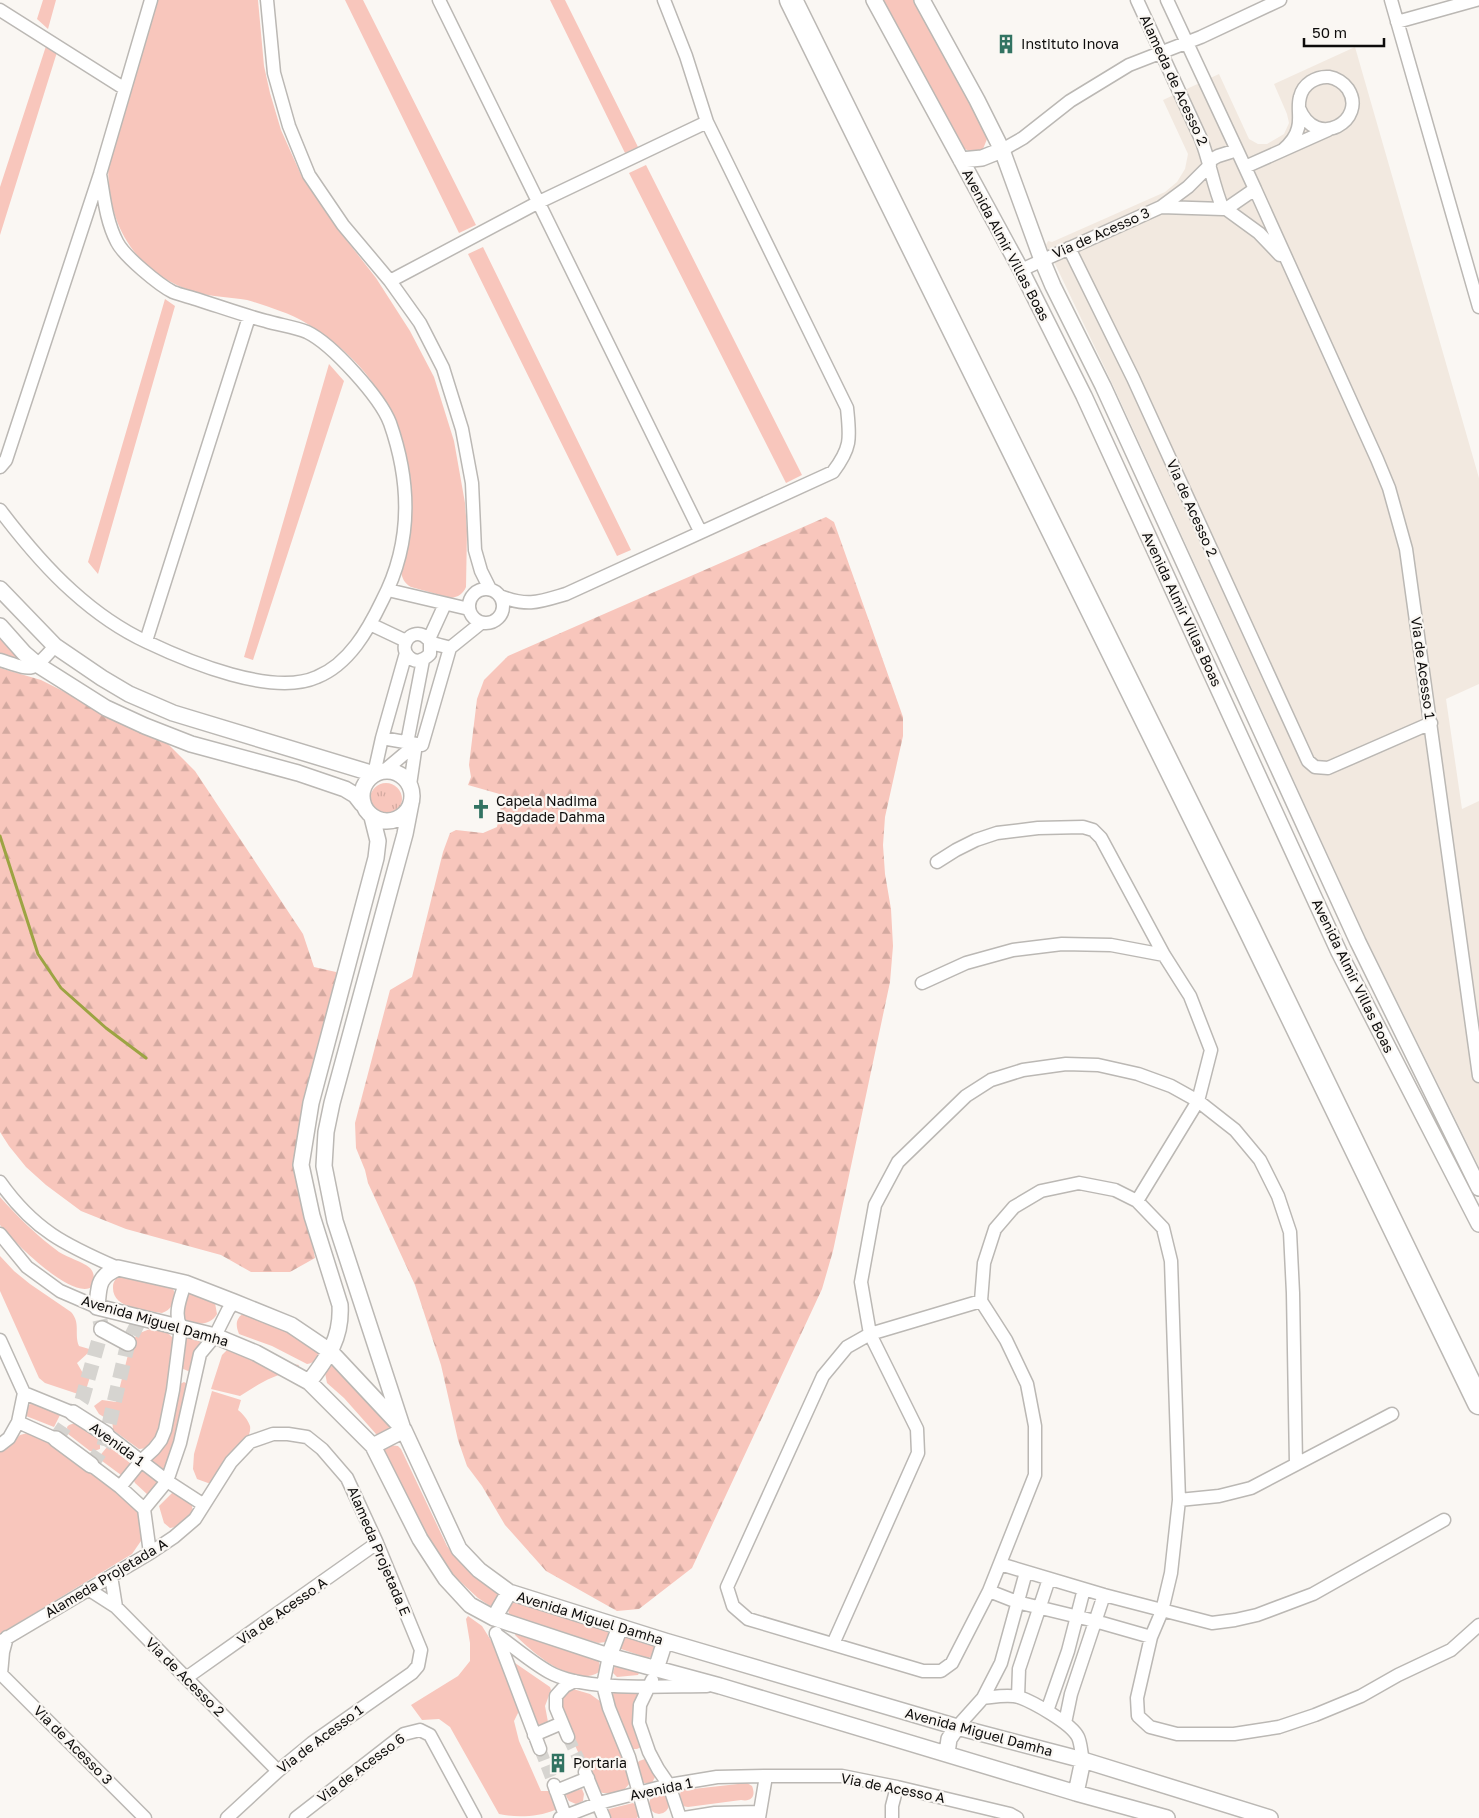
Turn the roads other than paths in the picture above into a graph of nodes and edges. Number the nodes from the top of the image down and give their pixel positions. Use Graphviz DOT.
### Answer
graph roads {
  1 [pos="151,0"];
  2 [pos="267,0"];
  3 [pos="439,0"];
  4 [pos="664,0"];
  5 [pos="791,0"];
  6 [pos="804,0"];
  7 [pos="874,0"];
  8 [pos="922,0"];
  9 [pos="1137,0"];
  10 [pos="1167,0"];
  11 [pos="1280,0"];
  12 [pos="1390,0"];
  13 [pos="1476,0"];
  14 [pos="0,10"];
  15 [pos="1397,22"];
  16 [pos="1188,43"];
  17 [pos="1162,53"];
  18 [pos="125,90"];
  19 [pos="1299,108"];
  20 [pos="708,122"];
  21 [pos="1330,129"];
  22 [pos="1002,150"];
  23 [pos="1237,150"];
  24 [pos="1283,150"];
  25 [pos="961,160"];
  26 [pos="1210,163"];
  27 [pos="1245,167"];
  28 [pos="100,174"];
  29 [pos="1255,189"];
  30 [pos="537,203"];
  31 [pos="1161,207"];
  32 [pos="1225,209"];
  33 [pos="1069,248"];
  34 [pos="1042,260"];
  35 [pos="1021,270"];
  36 [pos="1296,280"];
  37 [pos="390,281"];
  38 [pos="1479,307"];
  39 [pos="249,317"];
  40 [pos="0,467"];
  41 [pos="0,510"];
  42 [pos="700,532"];
  43 [pos="388,590"];
  44 [pos="495,592"];
  45 [pos="1,594"];
  46 [pos="445,604"];
  47 [pos="469,609"];
  48 [pos="482,623"];
  49 [pos="370,624"];
  50 [pos="0,626"];
  51 [pos="430,641"];
  52 [pos="146,642"];
  53 [pos="55,646"];
  54 [pos="406,647"];
  55 [pos="450,648"];
  56 [pos="0,660"];
  57 [pos="424,660"];
  58 [pos="38,665"];
  59 [pos="1431,722"];
  60 [pos="382,738"];
  61 [pos="411,744"];
  62 [pos="379,773"];
  63 [pos="410,785"];
  64 [pos="411,803"];
  65 [pos="362,804"];
  66 [pos="372,817"];
  67 [pos="937,862"];
  68 [pos="1164,955"];
  69 [pos="922,983"];
  70 [pos="1479,1076"];
  71 [pos="1198,1101"];
  72 [pos="0,1182"];
  73 [pos="1479,1188"];
  74 [pos="1137,1201"];
  75 [pos="1479,1224"];
  76 [pos="0,1234"];
  77 [pos="118,1268"];
  78 [pos="185,1283"];
  79 [pos="981,1301"];
  80 [pos="234,1302"];
  81 [pos="97,1307"];
  82 [pos="181,1327"];
  83 [pos="102,1330"];
  84 [pos="870,1334"];
  85 [pos="215,1336"];
  86 [pos="0,1340"];
  87 [pos="128,1343"];
  88 [pos="331,1352"];
  89 [pos="175,1376"];
  90 [pos="1479,1377"];
  91 [pos="194,1379"];
  92 [pos="309,1382"];
  93 [pos="24,1393"];
  94 [pos="1479,1403"];
  95 [pos="73,1413"];
  96 [pos="1392,1414"];
  97 [pos="18,1422"];
  98 [pos="404,1430"];
  99 [pos="106,1434"];
  100 [pos="261,1437"];
  101 [pos="56,1439"];
  102 [pos="0,1445"];
  103 [pos="373,1446"];
  104 [pos="141,1461"];
  105 [pos="1296,1464"];
  106 [pos="91,1465"];
  107 [pos="167,1481"];
  108 [pos="120,1487"];
  109 [pos="1178,1500"];
  110 [pos="204,1504"];
  111 [pos="144,1509"];
  112 [pos="1444,1520"];
  113 [pos="377,1543"];
  114 [pos="150,1553"];
  115 [pos="1000,1564"];
  116 [pos="1026,1572"];
  117 [pos="111,1576"];
  118 [pos="1049,1578"];
  119 [pos="88,1589"];
  120 [pos="1084,1589"];
  121 [pos="989,1591"];
  122 [pos="509,1592"];
  123 [pos="1104,1595"];
  124 [pos="1017,1602"];
  125 [pos="116,1607"];
  126 [pos="1038,1608"];
  127 [pos="1162,1611"];
  128 [pos="1076,1616"];
  129 [pos="494,1618"];
  130 [pos="1095,1621"];
  131 [pos="1479,1624"];
  132 [pos="620,1627"];
  133 [pos="496,1634"];
  134 [pos="1151,1637"];
  135 [pos="3,1640"];
  136 [pos="665,1642"];
  137 [pos="832,1644"];
  138 [pos="609,1656"];
  139 [pos="1001,1664"];
  140 [pos="418,1666"];
  141 [pos="656,1669"];
  142 [pos="1019,1669"];
  143 [pos="0,1673"];
  144 [pos="186,1678"];
  145 [pos="575,1681"];
  146 [pos="603,1685"];
  147 [pos="649,1686"];
  148 [pos="720,1686"];
  149 [pos="1018,1697"];
  150 [pos="983,1698"];
  151 [pos="1047,1711"];
  152 [pos="562,1723"];
  153 [pos="1064,1723"];
  154 [pos="957,1727"];
  155 [pos="534,1735"];
  156 [pos="568,1737"];
  157 [pos="540,1749"];
  158 [pos="649,1752"];
  159 [pos="947,1753"];
  160 [pos="629,1757"];
  161 [pos="1083,1760"];
  162 [pos="278,1771"];
  163 [pos="766,1776"];
  164 [pos="669,1785"];
  165 [pos="897,1787"];
  166 [pos="1076,1792"];
  167 [pos="639,1793"];
  168 [pos="599,1803"];
  169 [pos="759,1815"];
  170 [pos="564,1817"];
  171 [pos="145,1818"];
  172 [pos="227,1818"];
  173 [pos="296,1818"];
  174 [pos="475,1818"];
  175 [pos="604,1818"];
  176 [pos="646,1818"];
  177 [pos="682,1818"];
  178 [pos="892,1818"];
  179 [pos="1017,1818"];
  180 [pos="1167,1818"];
  181 [pos="1270,1818"];
  1 -- 18 [label="street"];
  2 -- 37 [label="street"];
  3 -- 30 [label="street"];
  4 -- 20 [label="street"];
  5 -- 94 [label="highway"];
  6 -- 90 [label="highway"];
  7 -- 25 [label="street, Avenida Almir Villas Boas"];
  8 -- 22 [label="street, Avenida Almir Villas Boas"];
  9 -- 17 [label="street, Alameda de Acesso 2"];
  10 -- 16 [label="street"];
  11 -- 16 [label="street"];
  12 -- 15 [label="street"];
  13 -- 15 [label="street"];
  14 -- 18 [label="street"];
  15 -- 38 [label="street"];
  16 -- 17 [label="street"];
  16 -- 23 [label="street"];
  17 -- 22 [label="street"];
  17 -- 26 [label="street, Alameda de Acesso 2"];
  18 -- 28 [label="street"];
  19 -- 21 [label="street"];
  19 -- 21 [label="street"];
  19 -- 24 [label="street"];
  20 -- 30 [label="street"];
  20 -- 42 [label="street"];
  21 -- 24 [label="street"];
  22 -- 25 [label="street"];
  22 -- 34 [label="street, Avenida Almir Villas Boas"];
  23 -- 26 [label="street"];
  23 -- 27 [label="street"];
  24 -- 27 [label="street"];
  25 -- 35 [label="street, Avenida Almir Villas Boas"];
  26 -- 31 [label="street"];
  26 -- 32 [label="street, Alameda de Acesso 2"];
  27 -- 29 [label="street"];
  28 -- 39 [label="street"];
  28 -- 40 [label="street"];
  29 -- 32 [label="street"];
  29 -- 36 [label="street"];
  30 -- 37 [label="street"];
  30 -- 42 [label="street"];
  31 -- 32 [label="street"];
  31 -- 33 [label="street, Via de Acesso 3"];
  32 -- 36 [label="street"];
  33 -- 34 [label="street, Via de Acesso 3"];
  33 -- 59 [label="street, Via de Acesso 2"];
  34 -- 35 [label="street, Via de Acesso 3"];
  34 -- 73 [label="street, Avenida Almir Villas Boas"];
  35 -- 75 [label="street, Avenida Almir Villas Boas"];
  36 -- 59 [label="street, Via de Acesso 1"];
  37 -- 44 [label="street"];
  39 -- 43 [label="street"];
  39 -- 52 [label="street"];
  41 -- 52 [label="street"];
  42 -- 44 [label="street"];
  43 -- 46 [label="street"];
  43 -- 49 [label="street"];
  44 -- 47 [label="street"];
  44 -- 48 [label="street"];
  45 -- 53 [label="street"];
  46 -- 47 [label="street"];
  46 -- 51 [label="street"];
  47 -- 48 [label="street"];
  48 -- 55 [label="street"];
  49 -- 52 [label="street"];
  49 -- 54 [label="street"];
  50 -- 58 [label="street"];
  51 -- 54 [label="street"];
  51 -- 55 [label="street"];
  51 -- 57 [label="street"];
  53 -- 58 [label="street"];
  53 -- 62 [label="street"];
  54 -- 57 [label="street"];
  54 -- 60 [label="street"];
  55 -- 61 [label="street"];
  56 -- 58 [label="street"];
  57 -- 61 [label="street"];
  58 -- 65 [label="street"];
  59 -- 70 [label="street, Via de Acesso 1"];
  60 -- 61 [label="street"];
  60 -- 62 [label="street"];
  61 -- 62 [label="street"];
  61 -- 63 [label="street"];
  62 -- 63 [label="street"];
  62 -- 65 [label="street"];
  63 -- 64 [label="street"];
  64 -- 66 [label="street"];
  64 -- 98 [label="street"];
  65 -- 66 [label="street"];
  66 -- 88 [label="street"];
  67 -- 68 [label="street"];
  68 -- 69 [label="street"];
  68 -- 71 [label="street"];
  71 -- 74 [label="street"];
  71 -- 84 [label="street"];
  71 -- 105 [label="street"];
  72 -- 77 [label="street, Avenida Miguel Damha"];
  74 -- 79 [label="street"];
  74 -- 109 [label="street"];
  76 -- 81 [label="street, Avenida Miguel Damha"];
  77 -- 78 [label="street, Avenida Miguel Damha"];
  77 -- 81 [label="street"];
  78 -- 80 [label="street, Avenida Miguel Damha"];
  78 -- 82 [label="street"];
  79 -- 84 [label="street"];
  79 -- 115 [label="street"];
  80 -- 85 [label="street"];
  80 -- 88 [label="street, Avenida Miguel Damha"];
  81 -- 82 [label="street, Avenida Miguel Damha"];
  82 -- 85 [label="street, Avenida Miguel Damha"];
  82 -- 89 [label="street"];
  83 -- 87 [label="street"];
  84 -- 137 [label="street"];
  84 -- 137 [label="street"];
  85 -- 91 [label="street"];
  85 -- 92 [label="street, Avenida Miguel Damha"];
  86 -- 93 [label="street"];
  88 -- 92 [label="street"];
  88 -- 98 [label="street, Avenida Miguel Damha"];
  89 -- 91 [label="street"];
  89 -- 104 [label="street"];
  91 -- 107 [label="street"];
  92 -- 103 [label="street, Avenida Miguel Damha"];
  93 -- 95 [label="street, Avenida 1"];
  93 -- 97 [label="street"];
  95 -- 99 [label="street, Avenida 1"];
  96 -- 105 [label="street"];
  97 -- 101 [label="street"];
  97 -- 102 [label="street"];
  98 -- 103 [label="street"];
  98 -- 122 [label="street, Avenida Miguel Damha"];
  99 -- 104 [label="street, Avenida 1"];
  100 -- 110 [label="street, Alameda Projetada A"];
  100 -- 113 [label="street, Alameda Projetada E"];
  101 -- 106 [label="street"];
  103 -- 129 [label="street, Avenida Miguel Damha"];
  104 -- 107 [label="street, Avenida 1"];
  104 -- 108 [label="street"];
  105 -- 109 [label="street"];
  106 -- 108 [label="street"];
  107 -- 110 [label="street, Avenida 1"];
  107 -- 111 [label="street"];
  108 -- 111 [label="street"];
  109 -- 127 [label="street"];
  110 -- 114 [label="street, Alameda Projetada A"];
  111 -- 114 [label="street"];
  112 -- 127 [label="street"];
  113 -- 140 [label="street, Alameda Projetada E"];
  113 -- 144 [label="street, Via de Acesso A"];
  114 -- 117 [label="street, Alameda Projetada A"];
  115 -- 116 [label="street"];
  115 -- 121 [label="street"];
  116 -- 118 [label="street"];
  116 -- 124 [label="street"];
  117 -- 119 [label="street, Alameda Projetada A"];
  117 -- 125 [label="street"];
  118 -- 120 [label="street"];
  118 -- 126 [label="street"];
  119 -- 125 [label="street, Via de Acesso 2"];
  119 -- 135 [label="street, Alameda Projetada A"];
  120 -- 123 [label="street"];
  120 -- 128 [label="street"];
  121 -- 124 [label="street"];
  121 -- 137 [label="street"];
  122 -- 129 [label="street"];
  122 -- 132 [label="street, Avenida Miguel Damha"];
  123 -- 127 [label="street"];
  123 -- 130 [label="street"];
  124 -- 126 [label="street"];
  124 -- 139 [label="street"];
  125 -- 144 [label="street, Via de Acesso 2"];
  126 -- 128 [label="street"];
  126 -- 142 [label="street"];
  127 -- 134 [label="street"];
  128 -- 130 [label="street"];
  128 -- 151 [label="street"];
  129 -- 133 [label="street"];
  129 -- 138 [label="street, Avenida Miguel Damha"];
  130 -- 134 [label="street"];
  130 -- 153 [label="street"];
  131 -- 134 [label="street"];
  132 -- 136 [label="street, Avenida Miguel Damha"];
  132 -- 138 [label="street"];
  133 -- 145 [label="street"];
  133 -- 155 [label="street"];
  135 -- 143 [label="street"];
  136 -- 141 [label="street"];
  136 -- 154 [label="street, Avenida Miguel Damha"];
  138 -- 141 [label="street, Avenida Miguel Damha"];
  138 -- 146 [label="street"];
  139 -- 142 [label="street"];
  139 -- 150 [label="street"];
  140 -- 162 [label="street, Via de Acesso 1"];
  141 -- 147 [label="street"];
  141 -- 148 [label="street, Avenida Miguel Damha"];
  142 -- 149 [label="street"];
  143 -- 171 [label="street, Via de Acesso 3"];
  144 -- 162 [label="street, Via de Acesso 2"];
  145 -- 146 [label="street"];
  145 -- 152 [label="street"];
  146 -- 147 [label="street"];
  146 -- 160 [label="street"];
  147 -- 148 [label="street"];
  147 -- 158 [label="street"];
  148 -- 159 [label="street, Avenida Miguel Damha"];
  149 -- 150 [label="street"];
  149 -- 151 [label="street"];
  150 -- 154 [label="street"];
  151 -- 153 [label="street"];
  152 -- 155 [label="street"];
  152 -- 156 [label="street"];
  153 -- 161 [label="street"];
  154 -- 159 [label="street"];
  154 -- 161 [label="street, Avenida Miguel Damha"];
  155 -- 157 [label="street"];
  158 -- 160 [label="street"];
  158 -- 164 [label="street"];
  159 -- 166 [label="street, Avenida Miguel Damha"];
  160 -- 167 [label="street"];
  161 -- 166 [label="street"];
  161 -- 181 [label="street, Avenida Miguel Damha"];
  162 -- 172 [label="street, Via de Acesso 1"];
  163 -- 164 [label="street, Avenida 1"];
  163 -- 165 [label="street, Via de Acesso A"];
  163 -- 169 [label="street"];
  164 -- 167 [label="street, Avenida 1"];
  164 -- 177 [label="street"];
  165 -- 178 [label="street"];
  165 -- 179 [label="street, Via de Acesso A"];
  166 -- 180 [label="street, Avenida Miguel Damha"];
  167 -- 168 [label="street, Avenida 1"];
  167 -- 176 [label="street"];
  168 -- 170 [label="street, Avenida 1"];
  168 -- 170 [label="street"];
  168 -- 175 [label="street"];
  169 -- 177 [label="street"];
  173 -- 174 [label="street, Via de Acesso 6"];
}
